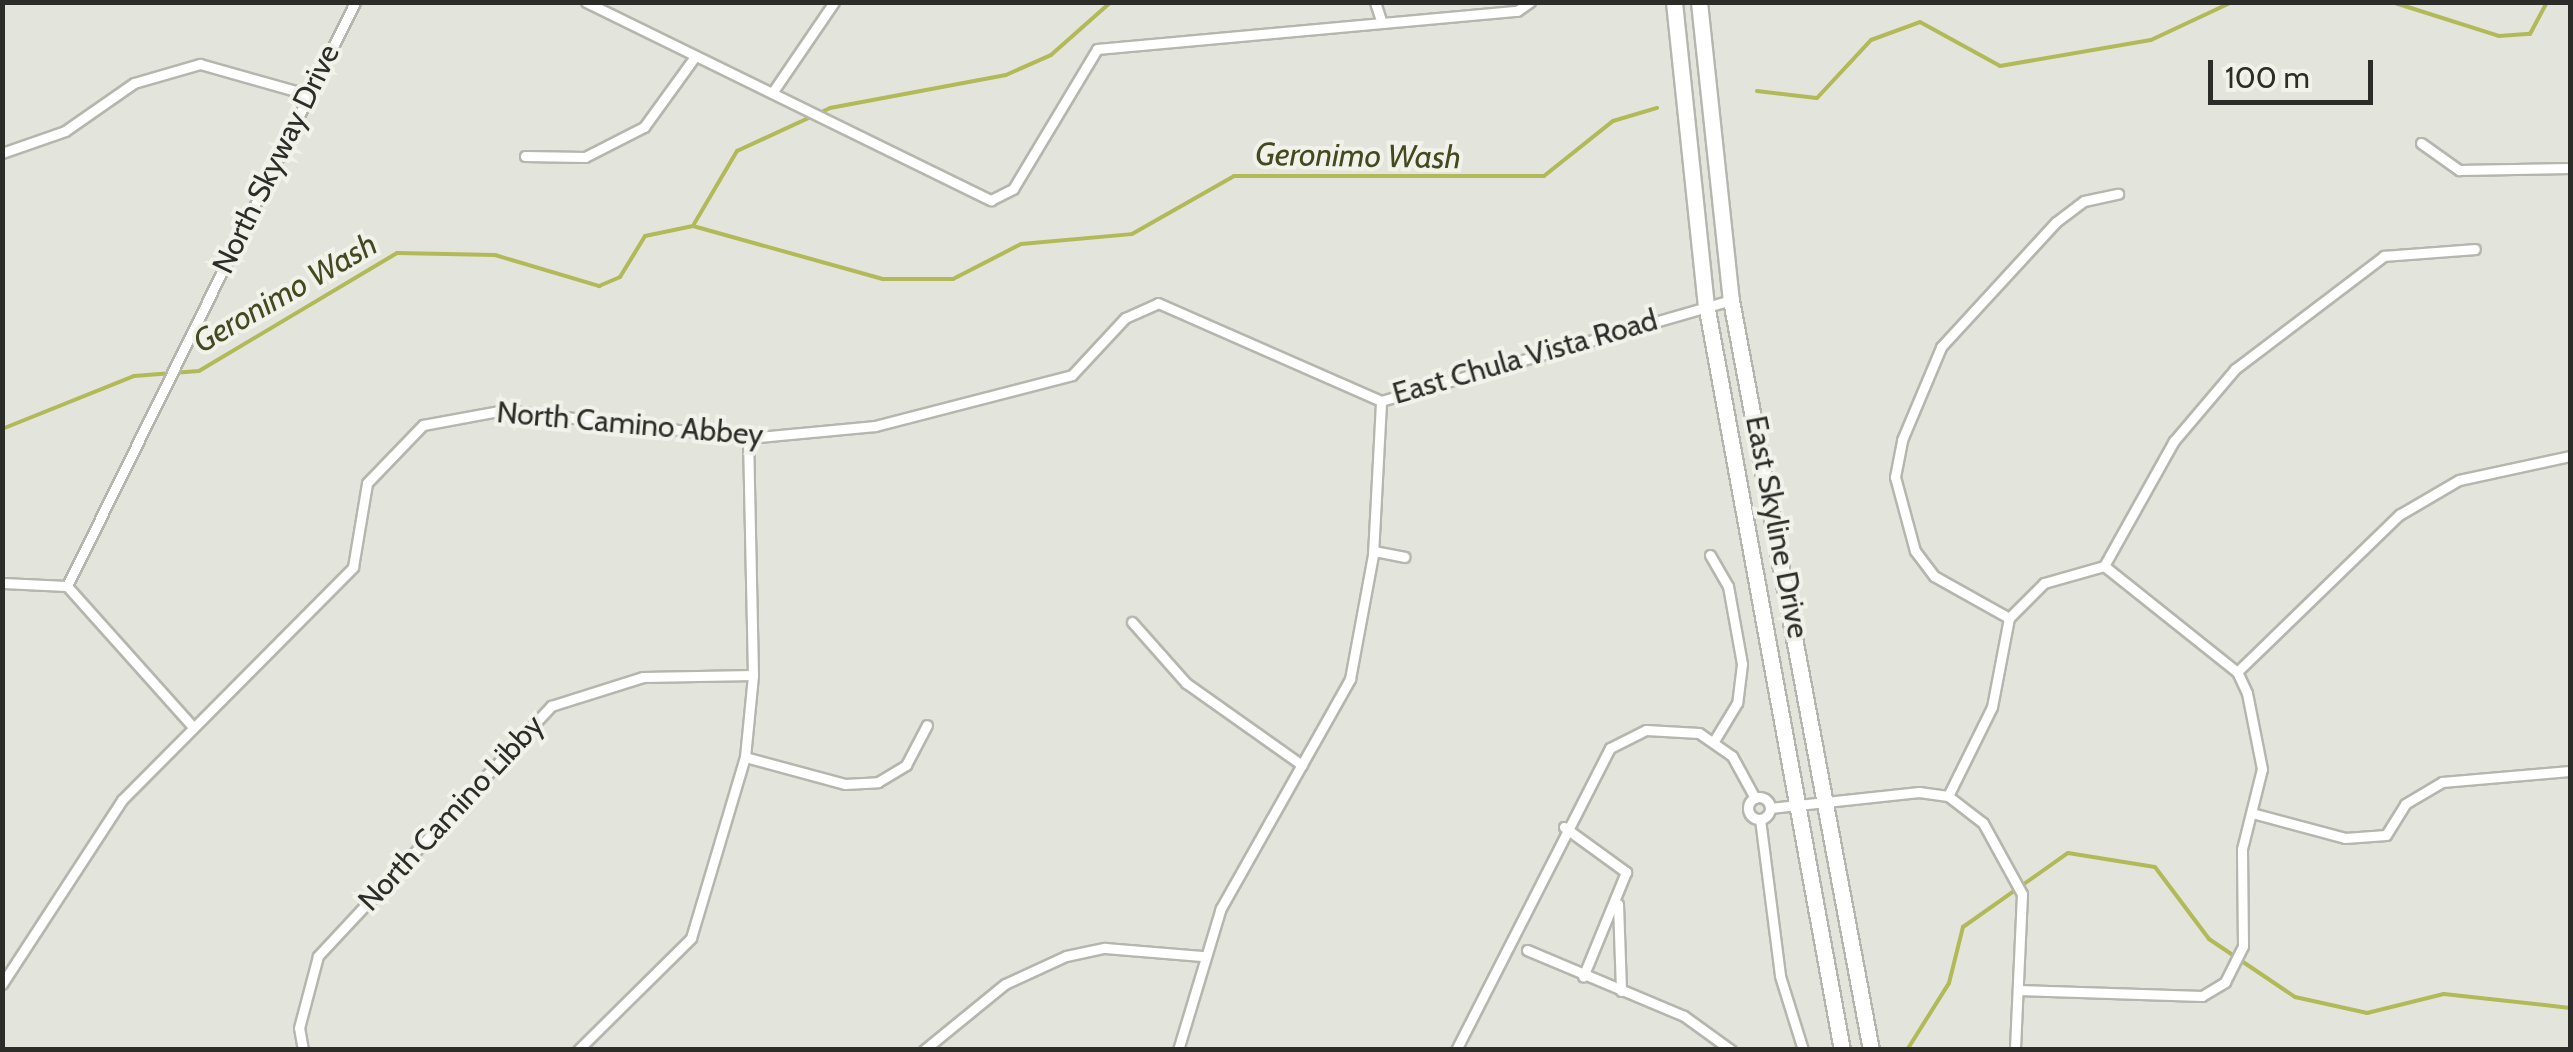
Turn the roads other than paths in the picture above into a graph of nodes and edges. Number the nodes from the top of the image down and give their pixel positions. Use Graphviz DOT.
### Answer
graph roads {
  1 [pos="354,2"];
  2 [pos="586,2"];
  3 [pos="834,2"];
  4 [pos="1375,2"];
  5 [pos="1530,2"];
  6 [pos="1674,2"];
  7 [pos="1699,2"];
  8 [pos="1382,23"];
  9 [pos="694,58"];
  10 [pos="772,93"];
  11 [pos="306,94"];
  12 [pos="2421,143"];
  13 [pos="2,154"];
  14 [pos="525,156"];
  15 [pos="2570,168"];
  16 [pos="2118,194"];
  17 [pos="2475,249"];
  18 [pos="1732,300"];
  19 [pos="1158,303"];
  20 [pos="1706,304"];
  21 [pos="1381,400"];
  22 [pos="748,438"];
  23 [pos="2570,456"];
  24 [pos="1374,550"];
  25 [pos="1710,555"];
  26 [pos="1404,556"];
  27 [pos="2104,566"];
  28 [pos="2,582"];
  29 [pos="67,586"];
  30 [pos="2009,618"];
  31 [pos="1132,622"];
  32 [pos="2238,672"];
  33 [pos="753,674"];
  34 [pos="927,725"];
  35 [pos="192,726"];
  36 [pos="1714,741"];
  37 [pos="745,756"];
  38 [pos="1302,765"];
  39 [pos="2570,771"];
  40 [pos="1948,796"];
  41 [pos="1754,798"];
  42 [pos="1830,798"];
  43 [pos="1796,803"];
  44 [pos="1770,808"];
  45 [pos="2252,813"];
  46 [pos="1760,819"];
  47 [pos="1564,827"];
  48 [pos="1618,904"];
  49 [pos="1527,950"];
  50 [pos="1202,956"];
  51 [pos="1583,977"];
  52 [pos="2,984"];
  53 [pos="2018,990"];
  54 [pos="1621,991"];
  55 [pos="304,1050"];
  56 [pos="578,1050"];
  57 [pos="924,1050"];
  58 [pos="1178,1050"];
  59 [pos="1456,1050"];
  60 [pos="1731,1050"];
  61 [pos="1803,1050"];
  62 [pos="1842,1050"];
  63 [pos="1871,1050"];
  64 [pos="2015,1050"];
  1 -- 11 [label="street, North Skyway Drive"];
  2 -- 9 [label="street"];
  3 -- 10 [label="street"];
  4 -- 8 [label="street"];
  5 -- 8 [label="street"];
  6 -- 20 [label="main road, East Skyline Drive"];
  7 -- 18 [label="main road, East Skyline Drive"];
  8 -- 10 [label="street"];
  9 -- 10 [label="street"];
  9 -- 14 [label="street"];
  11 -- 13 [label="street"];
  11 -- 29 [label="street, North Skyway Drive"];
  12 -- 15 [label="street"];
  16 -- 30 [label="street"];
  17 -- 27 [label="street"];
  18 -- 20 [label="street, East Chula Vista Road"];
  18 -- 42 [label="main road, East Skyline Drive"];
  19 -- 21 [label="street, East Chula Vista Road"];
  19 -- 22 [label="street, North Camino Abbey"];
  20 -- 21 [label="street, East Chula Vista Road"];
  20 -- 43 [label="main road, East Skyline Drive"];
  21 -- 24 [label="street"];
  22 -- 33 [label="street"];
  22 -- 35 [label="street, North Camino Abbey"];
  23 -- 32 [label="street"];
  24 -- 26 [label="street"];
  24 -- 38 [label="street"];
  25 -- 36 [label="street"];
  27 -- 30 [label="street"];
  27 -- 32 [label="street"];
  28 -- 29 [label="street"];
  29 -- 35 [label="street"];
  30 -- 40 [label="street"];
  31 -- 38 [label="street"];
  32 -- 45 [label="street"];
  33 -- 37 [label="street"];
  33 -- 55 [label="street, North Camino Libby"];
  34 -- 37 [label="street"];
  35 -- 52 [label="street, North Camino Abbey"];
  36 -- 41 [label="street"];
  36 -- 47 [label="street"];
  37 -- 56 [label="street"];
  38 -- 50 [label="street"];
  39 -- 45 [label="street"];
  40 -- 42 [label="street"];
  40 -- 53 [label="street"];
  41 -- 44 [label="street"];
  41 -- 46 [label="street"];
  42 -- 43 [label="street"];
  42 -- 63 [label="main road, East Skyline Drive"];
  43 -- 44 [label="street"];
  43 -- 62 [label="main road, East Skyline Drive"];
  44 -- 46 [label="street"];
  45 -- 53 [label="street"];
  46 -- 61 [label="street"];
  47 -- 48 [label="street"];
  47 -- 59 [label="street"];
  48 -- 51 [label="street"];
  48 -- 54 [label="street"];
  49 -- 51 [label="street"];
  50 -- 57 [label="street"];
  50 -- 58 [label="street"];
  51 -- 54 [label="street"];
  53 -- 64 [label="street"];
  54 -- 60 [label="street"];
}
